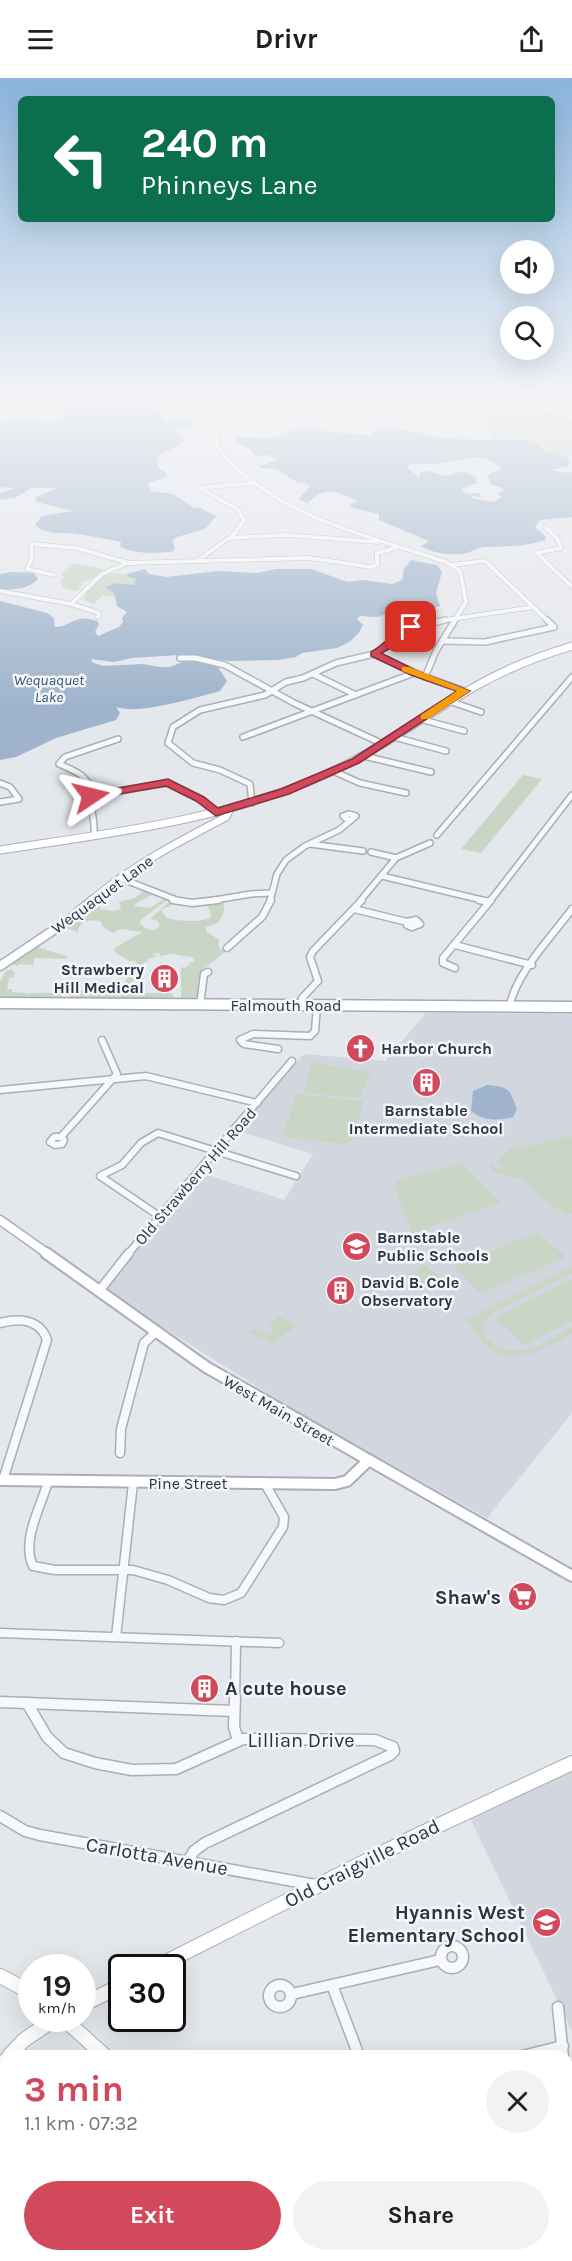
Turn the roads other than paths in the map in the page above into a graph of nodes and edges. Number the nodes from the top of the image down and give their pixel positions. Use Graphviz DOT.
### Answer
graph roads {
  1 [pos="223,501"];
  2 [pos="280,501"];
  3 [pos="545,527"];
  4 [pos="228,539"];
  5 [pos="382,540"];
  6 [pos="400,547"];
  7 [pos="196,561"];
  8 [pos="129,563"];
  9 [pos="451,565"];
  10 [pos="54,575"];
  11 [pos="572,587"];
  12 [pos="0,591"];
  13 [pos="71,604"];
  14 [pos="534,608"];
  15 [pos="98,617"];
  16 [pos="458,617"];
  17 [pos="561,626"];
  18 [pos="554,627"];
  19 [pos="443,641"];
  20 [pos="572,646"];
  21 [pos="374,654"];
  22 [pos="180,658"];
  23 [pos="414,673"];
  24 [pos="313,674"];
  25 [pos="425,677"];
  26 [pos="572,677"];
  27 [pos="274,690"];
  28 [pos="465,691"];
  29 [pos="356,695"];
  30 [pos="449,701"];
  31 [pos="315,710"];
  32 [pos="481,712"];
  33 [pos="420,719"];
  34 [pos="464,731"];
  35 [pos="394,736"];
  36 [pos="243,737"];
  37 [pos="118,740"];
  38 [pos="383,744"];
  39 [pos="446,751"];
  40 [pos="364,756"];
  41 [pos="333,771"];
  42 [pos="431,772"];
  43 [pos="3,784"];
  44 [pos="406,794"];
  45 [pos="92,795"];
  46 [pos="572,795"];
  47 [pos="0,802"];
  48 [pos="252,803"];
  49 [pos="230,809"];
  50 [pos="216,812"];
  51 [pos="348,820"];
  52 [pos="94,835"];
  53 [pos="437,835"];
  54 [pos="430,843"];
  55 [pos="310,844"];
  56 [pos="0,850"];
  57 [pos="363,851"];
  58 [pos="370,852"];
  59 [pos="396,858"];
  60 [pos="382,876"];
  61 [pos="120,878"];
  62 [pos="272,893"];
  63 [pos="489,902"];
  64 [pos="354,909"];
  65 [pos="572,909"];
  66 [pos="407,922"];
  67 [pos="454,945"];
  68 [pos="227,948"];
  69 [pos="1,964"];
  70 [pos="532,965"];
  71 [pos="455,968"];
  72 [pos="208,972"];
  73 [pos="0,1003"];
  74 [pos="200,1005"];
  75 [pos="300,1005"];
  76 [pos="317,1006"];
  77 [pos="509,1006"];
  78 [pos="572,1007"];
  79 [pos="102,1040"];
  80 [pos="278,1050"];
  81 [pos="292,1061"];
  82 [pos="114,1078"];
  83 [pos="0,1090"];
  84 [pos="257,1103"];
  85 [pos="61,1137"];
  86 [pos="217,1150"];
  87 [pos="296,1176"];
  88 [pos="159,1216"];
  89 [pos="0,1220"];
  90 [pos="99,1292"];
  91 [pos="0,1323"];
  92 [pos="157,1331"];
  93 [pos="120,1453"];
  94 [pos="368,1461"];
  95 [pos="1,1480"];
  96 [pos="48,1482"];
  97 [pos="264,1482"];
  98 [pos="133,1483"];
  99 [pos="124,1569"];
  100 [pos="572,1576"];
  101 [pos="0,1633"];
  102 [pos="116,1637"];
  103 [pos="236,1641"];
  104 [pos="279,1643"];
  105 [pos="0,1702"];
  106 [pos="27,1703"];
  107 [pos="234,1711"];
  108 [pos="238,1740"];
  109 [pos="572,1763"];
  110 [pos="0,1816"];
  111 [pos="188,1861"];
  112 [pos="317,1885"];
  113 [pos="181,1954"];
  114 [pos="440,1960"];
  115 [pos="0,1976"];
  116 [pos="332,1984"];
  117 [pos="18,1986"];
  118 [pos="292,1994"];
  119 [pos="558,2007"];
  120 [pos="36,2032"];
  121 [pos="78,2032"];
  122 [pos="15,2050"];
  123 [pos="98,2050"];
  124 [pos="357,2050"];
  125 [pos="563,2050"];
  1 -- 4 [label="street"];
  2 -- 5 [label="street"];
  3 -- 11 [label="street"];
  4 -- 5 [label="street"];
  4 -- 7 [label="street"];
  5 -- 6 [label="street"];
  6 -- 7 [label="street"];
  6 -- 9 [label="street"];
  7 -- 8 [label="street"];
  8 -- 10 [label="street"];
  8 -- 13 [label="street"];
  9 -- 14 [label="street"];
  9 -- 16 [label="street"];
  12 -- 13 [label="street"];
  13 -- 15 [label="street"];
  14 -- 16 [label="street"];
  14 -- 18 [label="street"];
  16 -- 19 [label="street"];
  16 -- 21 [label="street"];
  17 -- 18 [label="street"];
  18 -- 19 [label="street"];
  19 -- 25 [label="street"];
  20 -- 28 [label="main road"];
  21 -- 23 [label="street"];
  21 -- 24 [label="street"];
  22 -- 27 [label="street"];
  23 -- 25 [label="street"];
  23 -- 29 [label="street"];
  24 -- 27 [label="street"];
  24 -- 29 [label="street"];
  25 -- 28 [label="street"];
  26 -- 53 [label="street"];
  27 -- 31 [label="street"];
  27 -- 48 [label="street"];
  28 -- 30 [label="main road"];
  29 -- 31 [label="street"];
  30 -- 32 [label="street"];
  30 -- 33 [label="main road"];
  31 -- 36 [label="street"];
  31 -- 38 [label="street"];
  33 -- 34 [label="street"];
  33 -- 35 [label="main road"];
  35 -- 38 [label="main road"];
  35 -- 39 [label="street"];
  37 -- 45 [label="street"];
  38 -- 40 [label="main road"];
  40 -- 41 [label="main road"];
  40 -- 42 [label="street"];
  41 -- 44 [label="street"];
  41 -- 48 [label="main road"];
  43 -- 47 [label="street"];
  45 -- 50 [label="street"];
  45 -- 52 [label="street"];
  46 -- 63 [label="street"];
  48 -- 49 [label="main road"];
  49 -- 50 [label="main road"];
  49 -- 61 [label="main road, Wequaquet Lane"];
  50 -- 52 [label="main road"];
  51 -- 55 [label="street"];
  52 -- 56 [label="main road"];
  54 -- 59 [label="street"];
  55 -- 57 [label="street"];
  55 -- 62 [label="street"];
  58 -- 59 [label="street"];
  59 -- 60 [label="street"];
  60 -- 63 [label="street"];
  60 -- 64 [label="street"];
  61 -- 62 [label="street"];
  61 -- 69 [label="main road, Wequaquet Lane"];
  62 -- 68 [label="street"];
  63 -- 67 [label="street"];
  64 -- 66 [label="street"];
  64 -- 75 [label="street"];
  65 -- 70 [label="street"];
  67 -- 70 [label="street"];
  67 -- 71 [label="street"];
  70 -- 77 [label="street"];
  72 -- 74 [label="street"];
  73 -- 74 [label="main road, Falmouth Road"];
  74 -- 75 [label="main road, Falmouth Road"];
  75 -- 76 [label="main road, Falmouth Road"];
  76 -- 77 [label="main road, Falmouth Road"];
  76 -- 80 [label="street"];
  77 -- 78 [label="main road, Falmouth Road"];
  79 -- 82 [label="street"];
  81 -- 84 [label="street, Old Strawberry Hill Road"];
  82 -- 83 [label="street"];
  82 -- 84 [label="street"];
  82 -- 85 [label="street"];
  84 -- 86 [label="street, Old Strawberry Hill Road"];
  86 -- 87 [label="street"];
  86 -- 88 [label="street, Old Strawberry Hill Road"];
  86 -- 88 [label="street"];
  88 -- 90 [label="street, Old Strawberry Hill Road"];
  89 -- 90 [label="main road, West Main Street"];
  90 -- 92 [label="main road, West Main Street"];
  91 -- 95 [label="street"];
  92 -- 93 [label="street"];
  92 -- 94 [label="main road, West Main Street"];
  94 -- 97 [label="main road, Pine Street"];
  94 -- 100 [label="main road, West Main Street"];
  95 -- 96 [label="main road, Pine Street"];
  96 -- 98 [label="main road, Pine Street"];
  96 -- 99 [label="street"];
  97 -- 98 [label="main road, Pine Street"];
  97 -- 99 [label="street"];
  98 -- 99 [label="street"];
  99 -- 102 [label="street"];
  101 -- 102 [label="street"];
  102 -- 103 [label="street"];
  103 -- 104 [label="street"];
  103 -- 107 [label="street"];
  105 -- 106 [label="street"];
  106 -- 107 [label="street"];
  106 -- 108 [label="street, Lillian Drive"];
  107 -- 108 [label="street"];
  108 -- 111 [label="street, Lillian Drive"];
  109 -- 112 [label="main road, Old Craigville Road"];
  110 -- 111 [label="street, Carlotta Avenue"];
  111 -- 112 [label="street, Carlotta Avenue"];
  112 -- 113 [label="main road, Old Craigville Road"];
  114 -- 116 [label="street"];
  115 -- 117 [label="main road"];
  116 -- 118 [label="street"];
  116 -- 124 [label="street"];
  119 -- 125 [label="street"];
  120 -- 122 [label="main road"];
  121 -- 123 [label="main road"];
}
